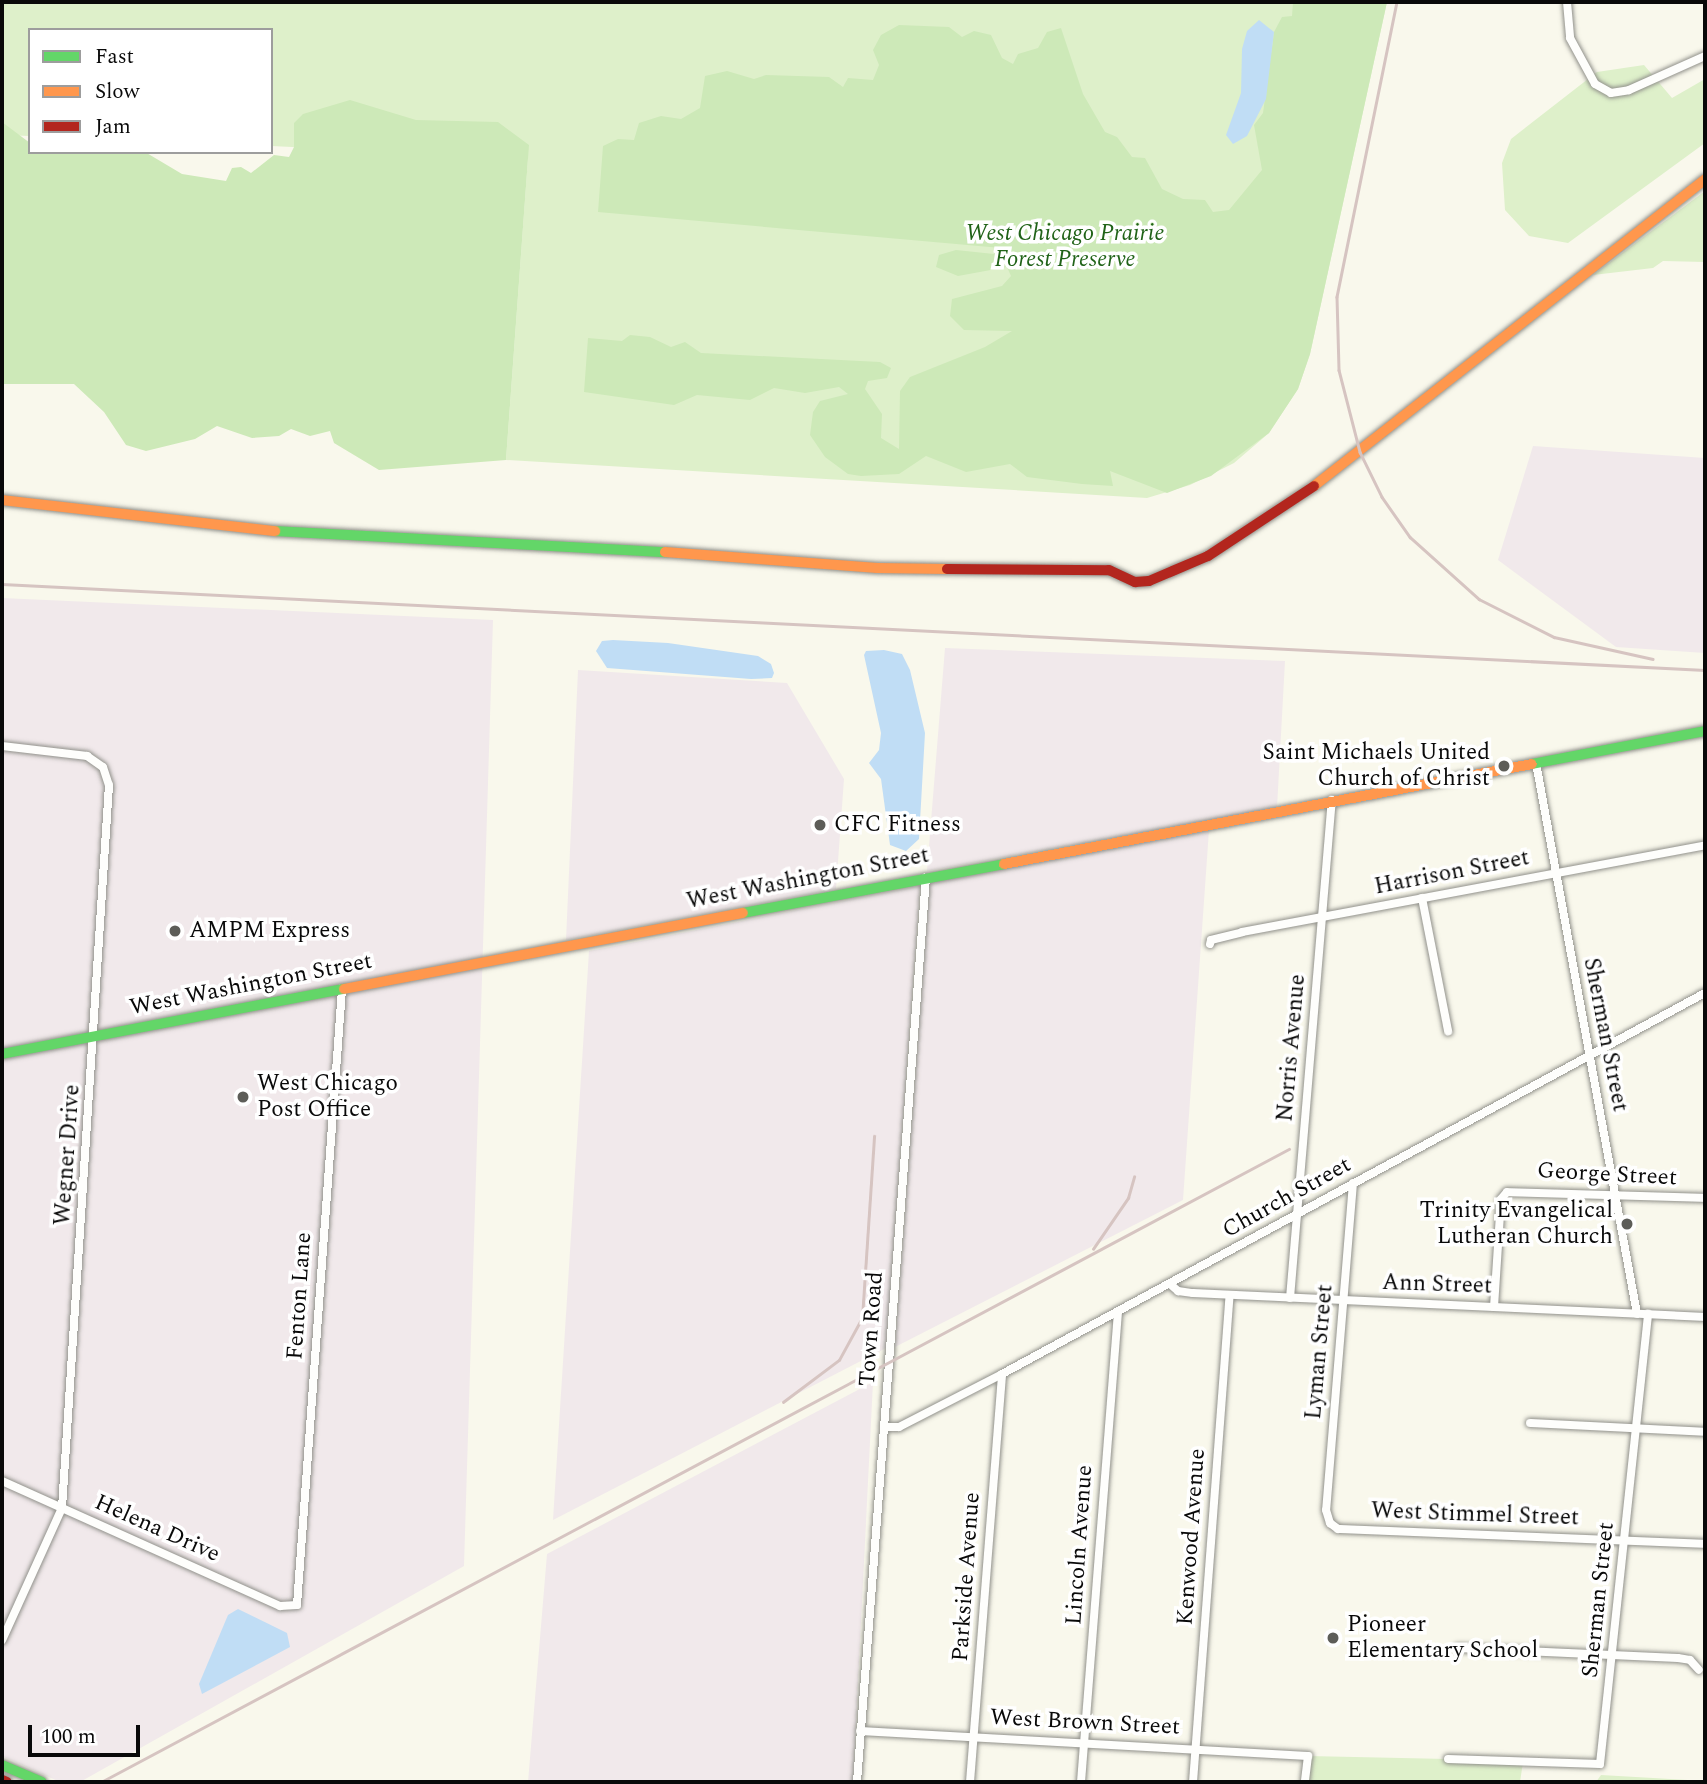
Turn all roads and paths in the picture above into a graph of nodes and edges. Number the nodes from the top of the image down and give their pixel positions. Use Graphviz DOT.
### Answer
graph roads {
  1 [pos="1567,2"];
  2 [pos="1705,55"];
  3 [pos="1705,178"];
  4 [pos="2,500"];
  5 [pos="1705,731"];
  6 [pos="2,746"];
  7 [pos="1535,763"];
  8 [pos="1332,800"];
  9 [pos="1705,845"];
  10 [pos="1556,874"];
  11 [pos="926,878"];
  12 [pos="1422,898"];
  13 [pos="1322,917"];
  14 [pos="1210,944"];
  15 [pos="342,989"];
  16 [pos="1705,993"];
  17 [pos="1448,1031"];
  18 [pos="96,1036"];
  19 [pos="2,1054"];
  20 [pos="1590,1056"];
  21 [pos="1353,1183"];
  22 [pos="1616,1195"];
  23 [pos="1705,1199"];
  24 [pos="1299,1212"];
  25 [pos="1170,1284"];
  26 [pos="1230,1295"];
  27 [pos="1290,1298"];
  28 [pos="1344,1300"];
  29 [pos="1494,1307"];
  30 [pos="1118,1311"];
  31 [pos="1637,1314"];
  32 [pos="1648,1314"];
  33 [pos="1705,1317"];
  34 [pos="1002,1374"];
  35 [pos="1530,1423"];
  36 [pos="884,1427"];
  37 [pos="1636,1429"];
  38 [pos="1705,1432"];
  39 [pos="2,1481"];
  40 [pos="62,1508"];
  41 [pos="1330,1523"];
  42 [pos="1625,1541"];
  43 [pos="1705,1544"];
  44 [pos="297,1605"];
  45 [pos="2,1640"];
  46 [pos="1458,1648"];
  47 [pos="1613,1654"];
  48 [pos="1699,1670"];
  49 [pos="860,1731"];
  50 [pos="973,1737"];
  51 [pos="1084,1742"];
  52 [pos="1195,1748"];
  53 [pos="1448,1759"];
  54 [pos="2,1765"];
  55 [pos="2,1780"];
  56 [pos="7,1782"];
  57 [pos="41,1782"];
  58 [pos="856,1782"];
  59 [pos="970,1782"];
  60 [pos="1081,1782"];
  61 [pos="1193,1782"];
  62 [pos="1305,1782"];
  1 -- 2 [label="street"];
  3 -- 4 [label="street"];
  5 -- 7 [label="street, West Washington Street"];
  6 -- 18 [label="street, Wegner Drive"];
  7 -- 8 [label="street, West Washington Street"];
  7 -- 10 [label="street, Sherman Street"];
  8 -- 11 [label="street, West Washington Street"];
  8 -- 13 [label="street, Norris Avenue"];
  9 -- 10 [label="street, Harrison Street"];
  10 -- 12 [label="street, Harrison Street"];
  10 -- 20 [label="street, Sherman Street"];
  11 -- 15 [label="street, West Washington Street"];
  11 -- 36 [label="street, Town Road"];
  12 -- 13 [label="street, Harrison Street"];
  12 -- 17 [label="street"];
  13 -- 14 [label="street, Harrison Street"];
  13 -- 24 [label="street, Norris Avenue"];
  15 -- 18 [label="street, West Washington Street"];
  15 -- 44 [label="street, Fenton Lane"];
  16 -- 20 [label="street, Church Street"];
  18 -- 19 [label="street, West Washington Street"];
  18 -- 40 [label="street, Wegner Drive"];
  20 -- 21 [label="street, Church Street"];
  20 -- 22 [label="street, Sherman Street"];
  21 -- 24 [label="street, Church Street"];
  21 -- 28 [label="street, Lyman Street"];
  22 -- 23 [label="street, George Street"];
  22 -- 29 [label="street, George Street"];
  22 -- 31 [label="street, Sherman Street"];
  24 -- 25 [label="street, Church Street"];
  24 -- 27 [label="street, Norris Avenue"];
  25 -- 26 [label="street, Ann Street"];
  25 -- 30 [label="street, Church Street"];
  26 -- 27 [label="street, Ann Street"];
  26 -- 52 [label="street, Kenwood Avenue"];
  27 -- 28 [label="street, Ann Street"];
  28 -- 29 [label="street, Ann Street"];
  28 -- 41 [label="street, Lyman Street"];
  29 -- 31 [label="street, Ann Street"];
  30 -- 34 [label="street, Church Street"];
  30 -- 51 [label="street, Lincoln Avenue"];
  31 -- 32 [label="street, Ann Street"];
  32 -- 33 [label="street, Ann Street"];
  32 -- 37 [label="street, Sherman Street"];
  34 -- 36 [label="street, Church Street"];
  34 -- 50 [label="street, Parkside Avenue"];
  35 -- 37 [label="street"];
  36 -- 49 [label="street, Town Road"];
  37 -- 38 [label="street"];
  37 -- 42 [label="street, Sherman Street"];
  39 -- 40 [label="street, Helena Drive"];
  40 -- 44 [label="street, Helena Drive"];
  40 -- 45 [label="street, Wegner Drive"];
  41 -- 42 [label="street, West Stimmel Street"];
  42 -- 43 [label="street, West Stimmel Street"];
  42 -- 47 [label="street, Sherman Street"];
  46 -- 47 [label="street"];
  47 -- 48 [label="street"];
  47 -- 53 [label="street, Sherman Street"];
  49 -- 50 [label="street, West Brown Street"];
  49 -- 58 [label="street, Town Road"];
  50 -- 51 [label="street, West Brown Street"];
  50 -- 59 [label="street, Parkside Avenue"];
  51 -- 52 [label="street, West Brown Street"];
  51 -- 60 [label="street, Lincoln Avenue"];
  52 -- 61 [label="street, Kenwood Avenue"];
  52 -- 62 [label="street, West Brown Street"];
  54 -- 57 [label="street"];
  55 -- 56 [label="street"];
}
